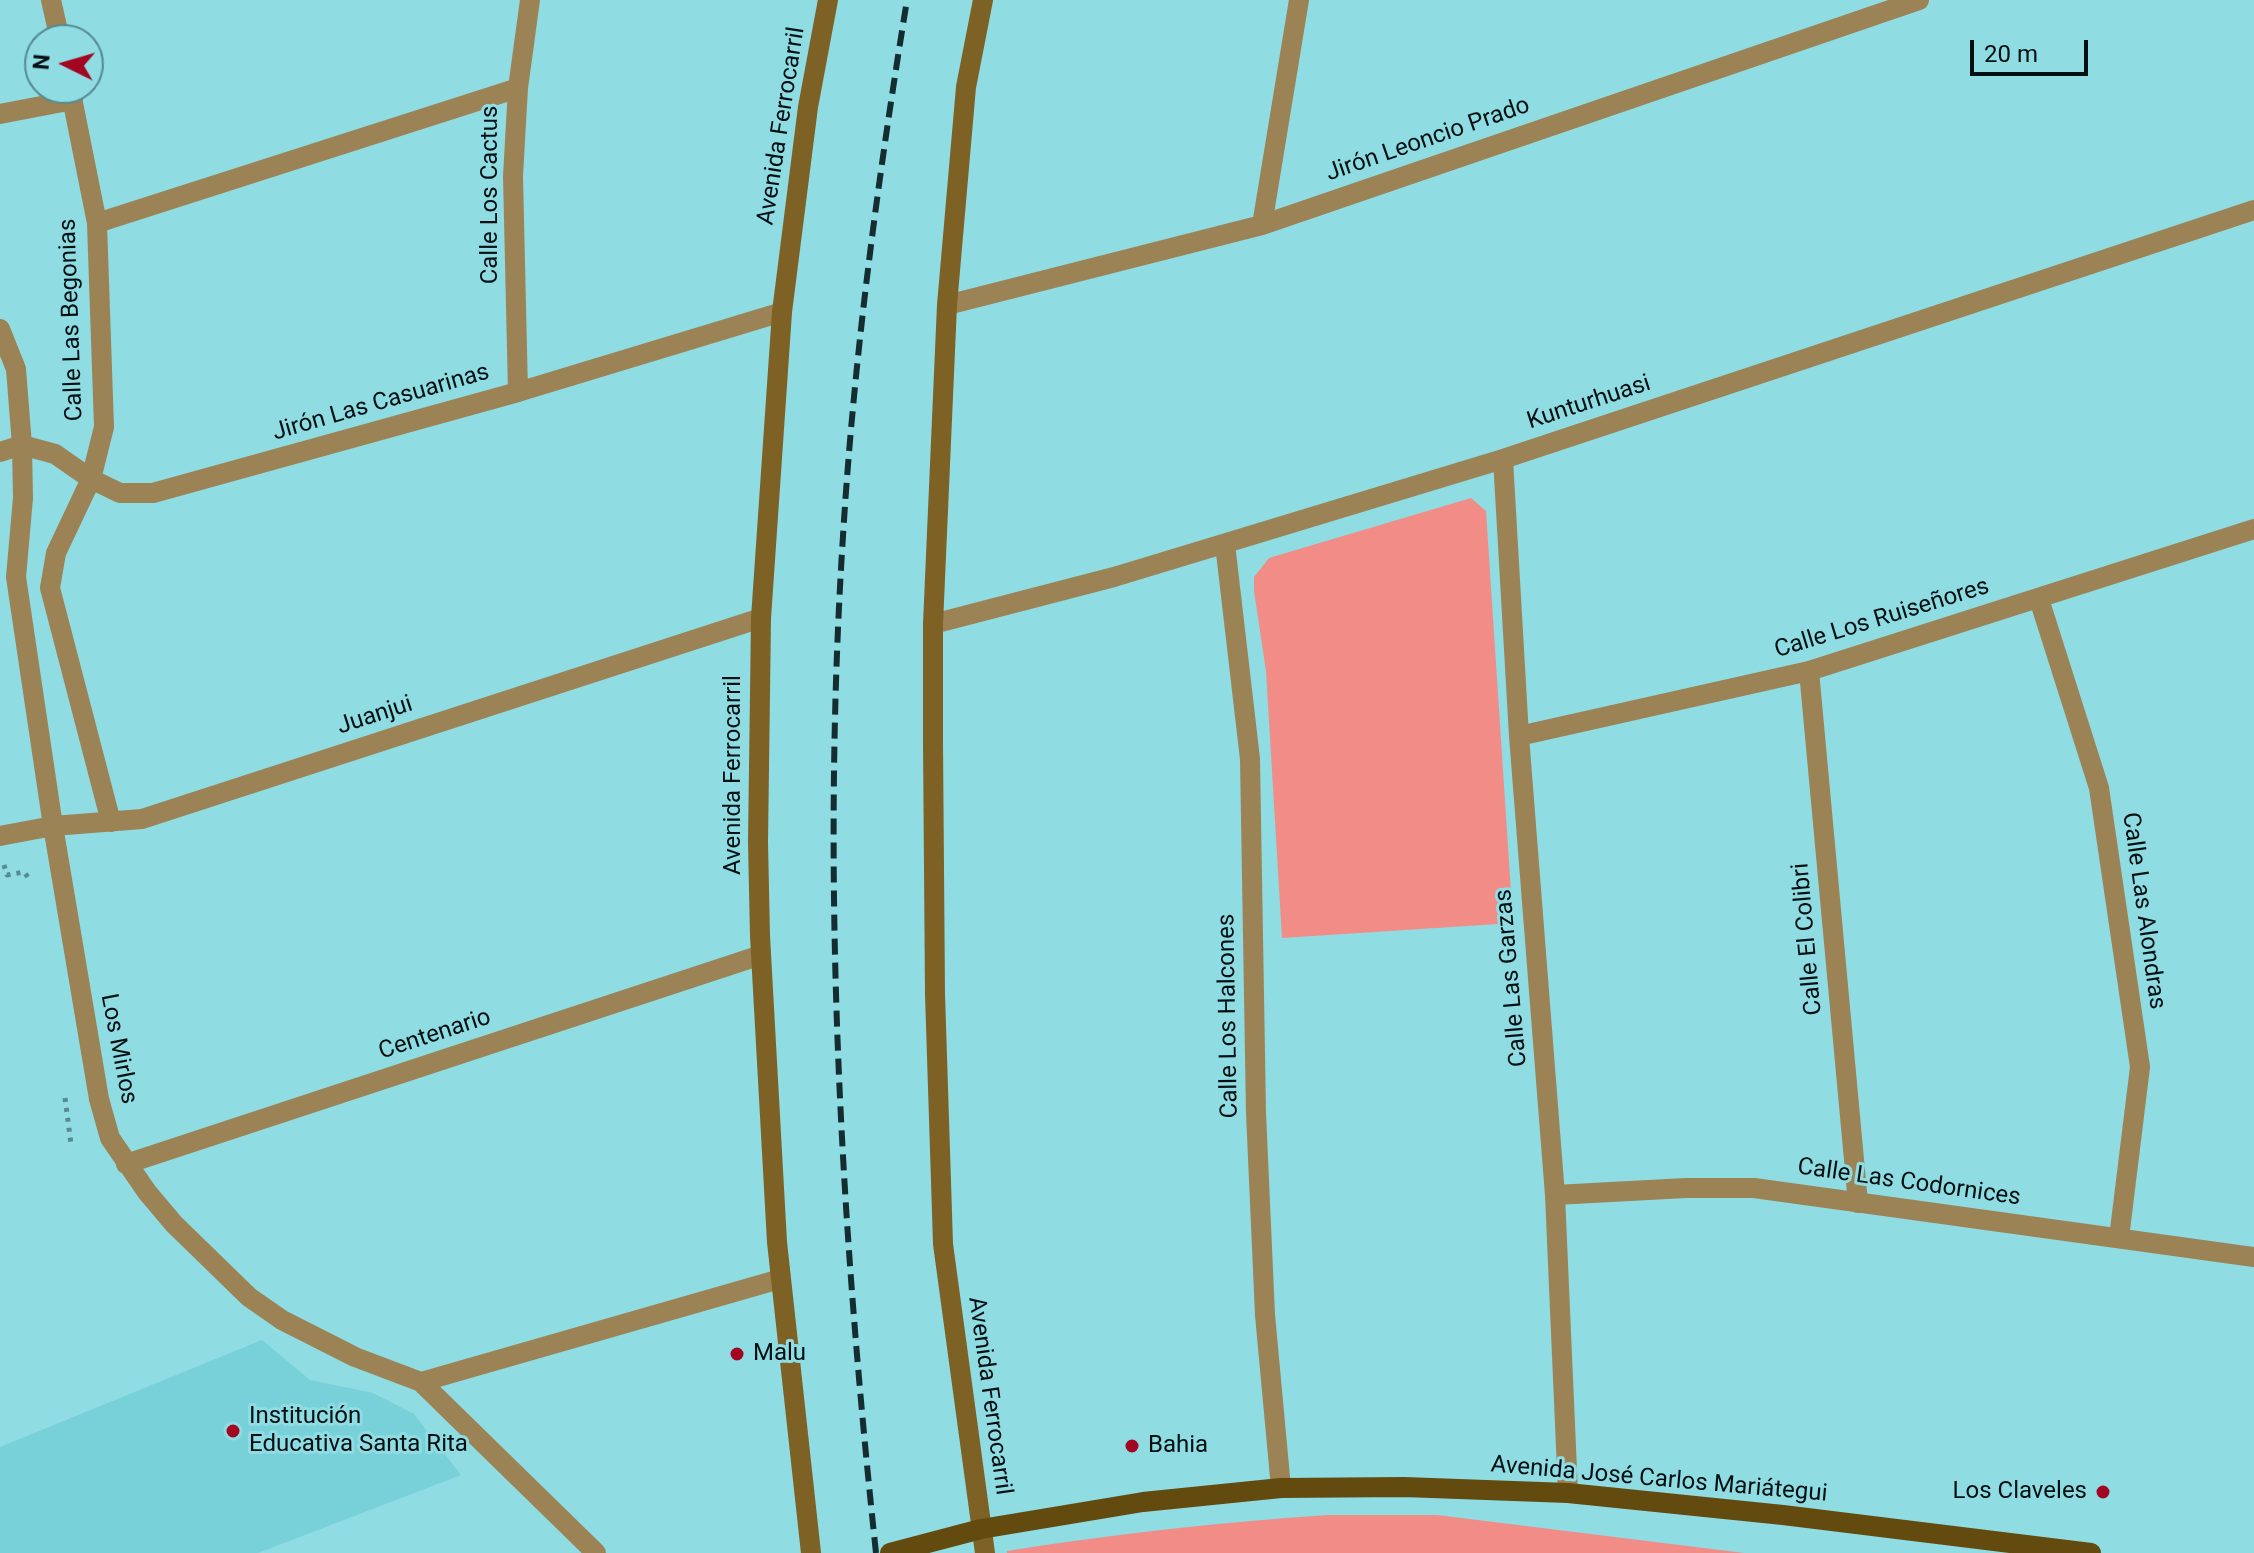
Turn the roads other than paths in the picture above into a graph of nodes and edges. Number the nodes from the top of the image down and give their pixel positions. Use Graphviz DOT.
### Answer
graph roads {
  1 [pos="51,0"];
  2 [pos="530,0"];
  3 [pos="828,0"];
  4 [pos="983,0"];
  5 [pos="1299,0"];
  6 [pos="1919,0"];
  7 [pos="56,24"];
  8 [pos="518,88"];
  9 [pos="36,104"];
  10 [pos="74,104"];
  11 [pos="0,114"];
  12 [pos="2254,210"];
  13 [pos="97,223"];
  14 [pos="1262,225"];
  15 [pos="947,305"];
  16 [pos="782,312"];
  17 [pos="0,329"];
  18 [pos="518,392"];
  19 [pos="22,445"];
  20 [pos="0,452"];
  21 [pos="1503,459"];
  22 [pos="91,479"];
  23 [pos="2254,529"];
  24 [pos="1225,544"];
  25 [pos="2039,599"];
  26 [pos="761,618"];
  27 [pos="933,624"];
  28 [pos="1809,671"];
  29 [pos="1519,736"];
  30 [pos="111,822"];
  31 [pos="53,826"];
  32 [pos="0,836"];
  33 [pos="761,955"];
  34 [pos="126,1164"];
  35 [pos="1555,1195"];
  36 [pos="1858,1203"];
  37 [pos="2119,1238"];
  38 [pos="2254,1257"];
  39 [pos="780,1279"];
  40 [pos="421,1382"];
  41 [pos="1281,1488"];
  42 [pos="1568,1493"];
  43 [pos="981,1529"];
  44 [pos="2057,1550"];
  45 [pos="596,1553"];
  46 [pos="811,1553"];
  47 [pos="890,1553"];
  48 [pos="985,1553"];
  49 [pos="2091,1553"];
  1 -- 7 [label="street"];
  2 -- 8 [label="street, Calle Los Cactus"];
  3 -- 16 [label="main road, Avenida Ferrocarril"];
  4 -- 15 [label="main road, Avenida Ferrocarril"];
  5 -- 14 [label="street"];
  6 -- 14 [label="street, Jirón Leoncio Prado"];
  8 -- 13 [label="street"];
  8 -- 18 [label="street, Calle Los Cactus"];
  9 -- 11 [label="street"];
  10 -- 13 [label="street, Calle Las Begonias"];
  12 -- 21 [label="street, Kunturhuasi"];
  13 -- 22 [label="street, Calle Las Begonias"];
  14 -- 15 [label="street, Jirón Leoncio Prado"];
  15 -- 27 [label="main road, Avenida Ferrocarril"];
  16 -- 18 [label="street, Jirón Las Casuarinas"];
  16 -- 26 [label="main road, Avenida Ferrocarril"];
  17 -- 19 [label="street, Los Mirlos"];
  18 -- 22 [label="street, Jirón Las Casuarinas"];
  19 -- 20 [label="street"];
  19 -- 22 [label="street, Jirón Las Casuarinas"];
  19 -- 31 [label="street, Los Mirlos"];
  21 -- 24 [label="street, Kunturhuasi"];
  21 -- 29 [label="street, Calle Las Garzas"];
  22 -- 30 [label="street, Calle Las Begonias"];
  23 -- 25 [label="street, Calle Los Ruiseñores"];
  24 -- 27 [label="street, Kunturhuasi"];
  24 -- 41 [label="street, Calle Los Halcones"];
  25 -- 28 [label="street, Calle Los Ruiseñores"];
  25 -- 37 [label="street, Calle Las Alondras"];
  26 -- 30 [label="street, Juanjui"];
  26 -- 33 [label="main road, Avenida Ferrocarril"];
  27 -- 43 [label="main road, Avenida Ferrocarril"];
  28 -- 29 [label="street, Calle Los Ruiseñores"];
  28 -- 36 [label="street, Calle El Colibri"];
  29 -- 35 [label="street, Calle Las Garzas"];
  30 -- 31 [label="street, Juanjui"];
  31 -- 32 [label="street, Juanjui"];
  31 -- 34 [label="street, Los Mirlos"];
  33 -- 34 [label="street, Centenario"];
  33 -- 39 [label="main road, Avenida Ferrocarril"];
  34 -- 40 [label="street, Los Mirlos"];
  35 -- 36 [label="street, Calle Las Codornices"];
  35 -- 42 [label="street, Calle Las Garzas"];
  36 -- 37 [label="street, Calle Las Codornices"];
  37 -- 38 [label="street, Calle Las Codornices"];
  39 -- 40 [label="street"];
  39 -- 46 [label="main road, Avenida Ferrocarril"];
  40 -- 45 [label="street, Los Mirlos"];
  41 -- 42 [label="main road, Avenida José Carlos Mariátegui"];
  41 -- 43 [label="main road, Avenida José Carlos Mariátegui"];
  42 -- 44 [label="main road, Avenida José Carlos Mariátegui"];
  43 -- 47 [label="main road, Avenida José Carlos Mariátegui"];
  43 -- 48 [label="main road, Avenida Ferrocarril"];
  44 -- 49 [label="main road, Avenida José Carlos Mariátegui"];
}
